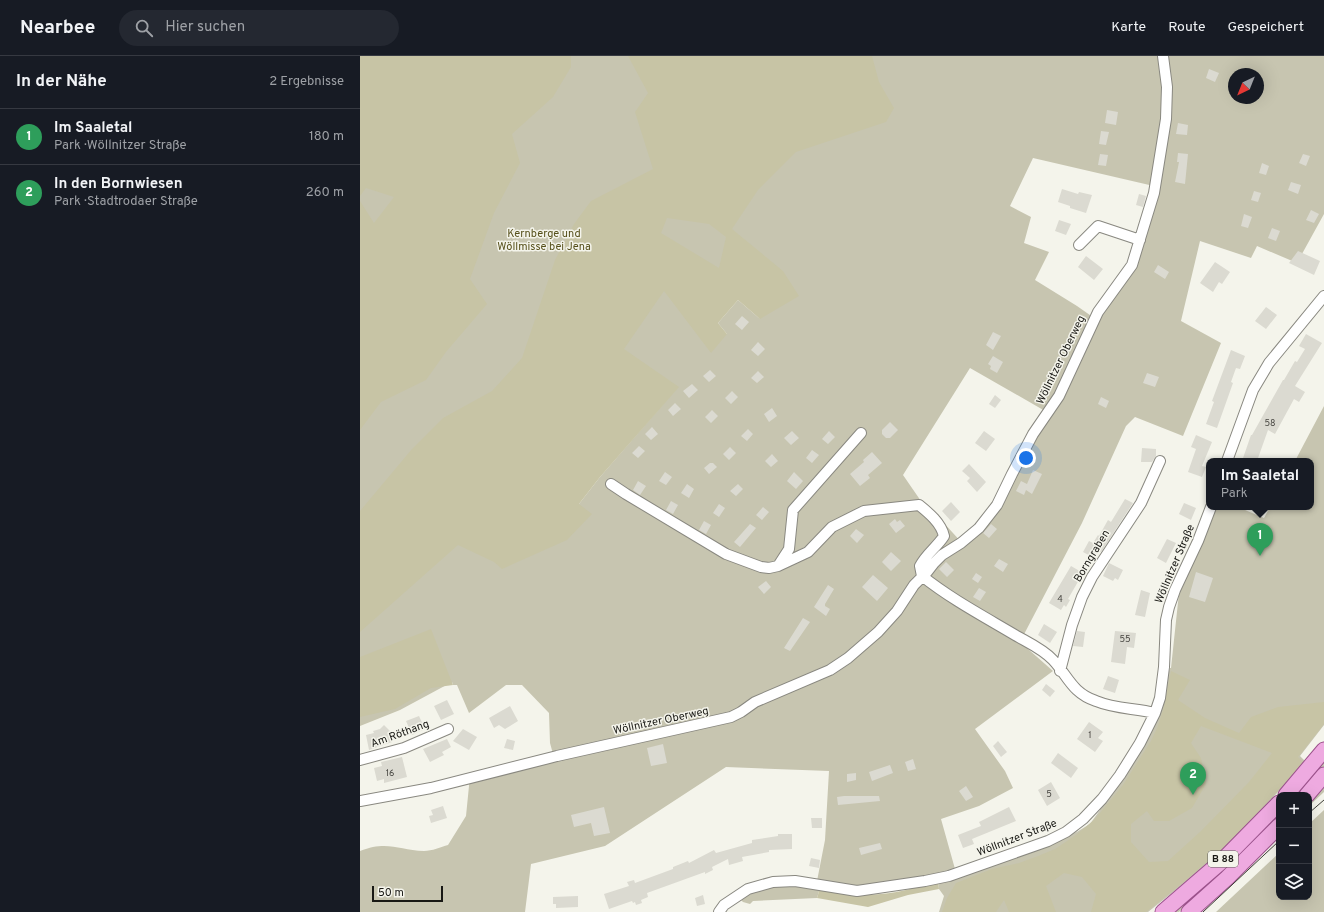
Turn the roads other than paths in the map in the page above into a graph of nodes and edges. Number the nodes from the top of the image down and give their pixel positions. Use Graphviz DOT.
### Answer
graph roads {
  1 [pos="1162,56"];
  2 [pos="1140,240"];
  3 [pos="1079,245"];
  4 [pos="1324,296"];
  5 [pos="861,433"];
  6 [pos="1229,458"];
  7 [pos="1160,461"];
  8 [pos="611,484"];
  9 [pos="1210,510"];
  10 [pos="778,566"];
  11 [pos="922,576"];
  12 [pos="1060,671"];
  13 [pos="1155,714"];
  14 [pos="448,729"];
  15 [pos="1324,750"];
  16 [pos="360,760"];
  17 [pos="1324,775"];
  18 [pos="1289,792"];
  19 [pos="1310,792"];
  20 [pos="360,800"];
  21 [pos="1276,806"];
  22 [pos="1277,828"];
  23 [pos="719,912"];
  24 [pos="1163,912"];
  25 [pos="1189,912"];
  1 -- 2 [label="street, Wöllnitzer Oberweg"];
  2 -- 3 [label="street"];
  2 -- 11 [label="street, Wöllnitzer Oberweg"];
  4 -- 6 [label="street"];
  5 -- 10 [label="street"];
  7 -- 12 [label="street, Borngraben"];
  8 -- 10 [label="street"];
  9 -- 13 [label="street, Wöllnitzer Straße"];
  10 -- 11 [label="street"];
  11 -- 12 [label="street"];
  11 -- 20 [label="street, Wöllnitzer Oberweg"];
  12 -- 13 [label="street"];
  13 -- 23 [label="street, Wöllnitzer Straße"];
  14 -- 16 [label="street, Am Röthang"];
  15 -- 18 [label="main road"];
  17 -- 19 [label="main road"];
  21 -- 24 [label="main road, B 88"];
  22 -- 25 [label="main road, B 88"];
}
